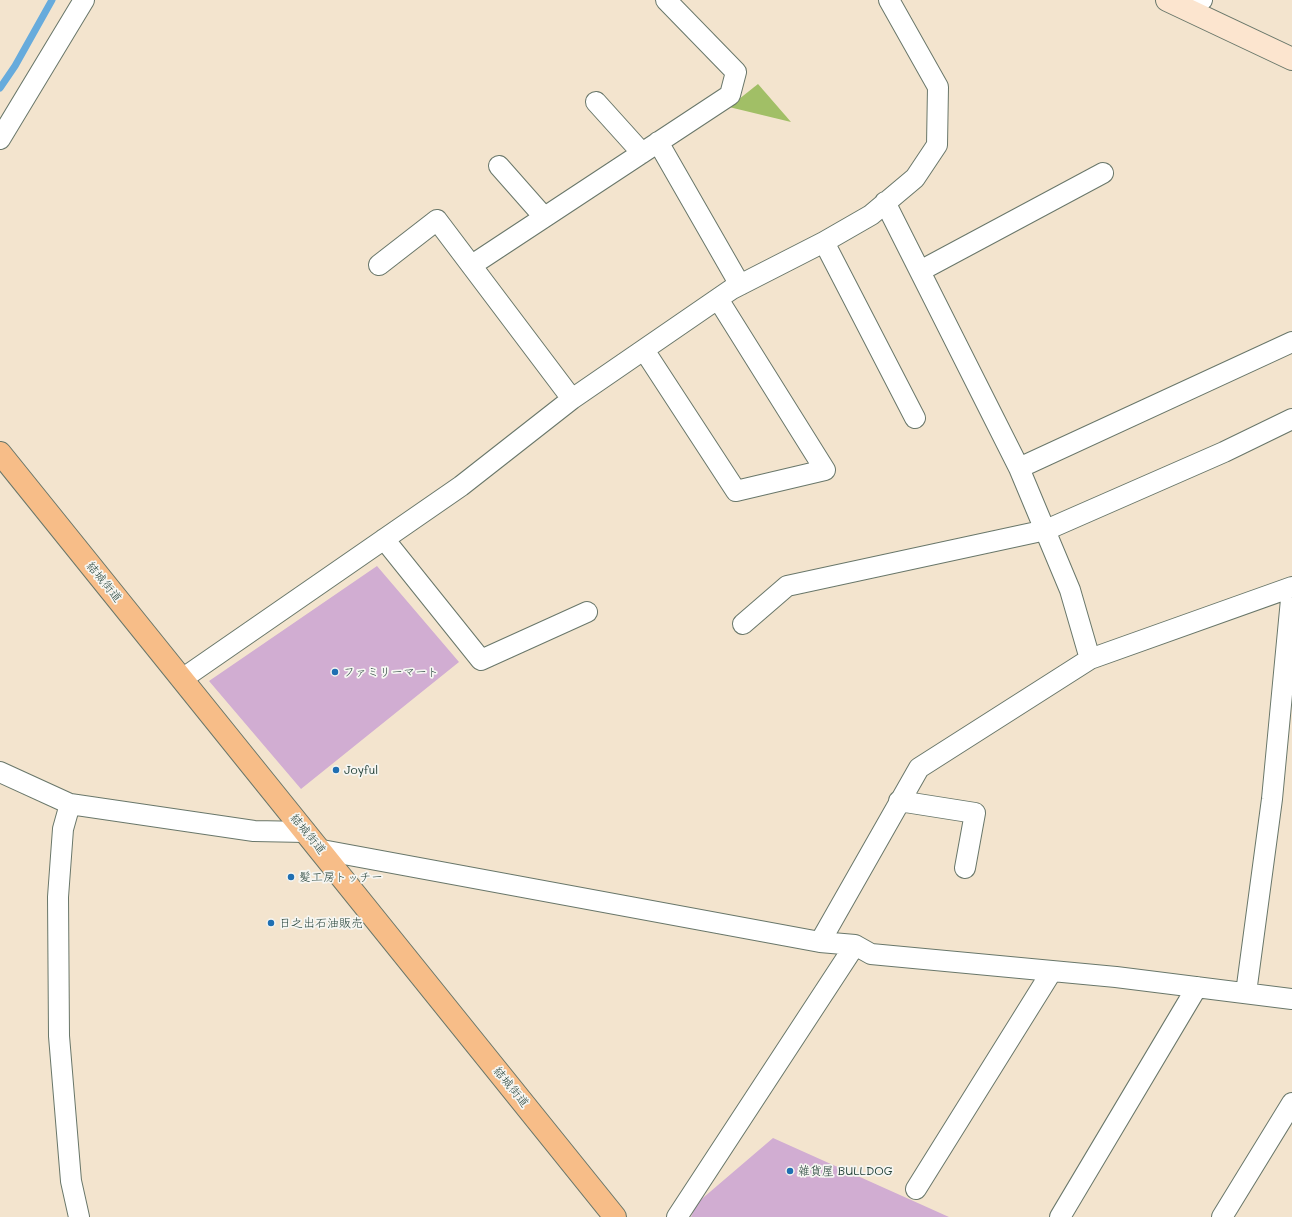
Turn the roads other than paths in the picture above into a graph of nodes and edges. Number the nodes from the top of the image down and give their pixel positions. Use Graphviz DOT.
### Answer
graph roads {
  1 [pos="84,0"];
  2 [pos="666,0"];
  3 [pos="889,0"];
  4 [pos="1167,0"];
  5 [pos="1195,5"];
  6 [pos="1292,58"];
  7 [pos="596,102"];
  8 [pos="0,139"];
  9 [pos="650,148"];
  10 [pos="499,166"];
  11 [pos="1103,173"];
  12 [pos="885,202"];
  13 [pos="544,217"];
  14 [pos="824,242"];
  15 [pos="472,265"];
  16 [pos="379,266"];
  17 [pos="920,271"];
  18 [pos="740,285"];
  19 [pos="718,299"];
  20 [pos="1292,342"];
  21 [pos="644,350"];
  22 [pos="572,399"];
  23 [pos="915,418"];
  24 [pos="1292,419"];
  25 [pos="0,452"];
  26 [pos="1019,468"];
  27 [pos="1046,530"];
  28 [pos="384,539"];
  29 [pos="1292,588"];
  30 [pos="587,612"];
  31 [pos="743,624"];
  32 [pos="1090,659"];
  33 [pos="182,679"];
  34 [pos="0,772"];
  35 [pos="899,801"];
  36 [pos="70,804"];
  37 [pos="306,832"];
  38 [pos="322,850"];
  39 [pos="966,868"];
  40 [pos="820,942"];
  41 [pos="855,945"];
  42 [pos="1052,971"];
  43 [pos="1198,987"];
  44 [pos="1246,993"];
  45 [pos="1292,1000"];
  46 [pos="1292,1103"];
  47 [pos="916,1189"];
  48 [pos="79,1217"];
  49 [pos="615,1217"];
  50 [pos="678,1217"];
  51 [pos="1060,1217"];
  52 [pos="1222,1217"];
  1 -- 8 [label="street"];
  2 -- 9 [label="street"];
  3 -- 12 [label="street"];
  4 -- 5 [label="street"];
  5 -- 6 [label="street"];
  7 -- 9 [label="street"];
  9 -- 13 [label="street"];
  9 -- 18 [label="street"];
  10 -- 13 [label="street"];
  11 -- 17 [label="street"];
  12 -- 14 [label="street"];
  12 -- 17 [label="street"];
  13 -- 15 [label="street"];
  14 -- 18 [label="street"];
  14 -- 23 [label="street"];
  15 -- 16 [label="street"];
  15 -- 22 [label="street"];
  17 -- 26 [label="street"];
  18 -- 19 [label="street"];
  19 -- 21 [label="street"];
  19 -- 21 [label="street"];
  20 -- 26 [label="street"];
  21 -- 22 [label="street"];
  22 -- 28 [label="street"];
  24 -- 27 [label="street"];
  25 -- 33 [label="highway, 結城街道"];
  26 -- 27 [label="street"];
  27 -- 31 [label="street"];
  27 -- 32 [label="street"];
  28 -- 30 [label="street"];
  28 -- 33 [label="street"];
  29 -- 32 [label="street"];
  29 -- 44 [label="street"];
  32 -- 35 [label="street"];
  33 -- 37 [label="highway, 結城街道"];
  34 -- 36 [label="street"];
  35 -- 39 [label="street"];
  35 -- 40 [label="street"];
  36 -- 37 [label="street"];
  36 -- 48 [label="street"];
  37 -- 38 [label="highway, 結城街道"];
  38 -- 40 [label="street"];
  38 -- 49 [label="highway, 結城街道"];
  40 -- 41 [label="street"];
  41 -- 42 [label="street"];
  41 -- 50 [label="street"];
  42 -- 43 [label="street"];
  42 -- 47 [label="street"];
  43 -- 44 [label="street"];
  43 -- 51 [label="street"];
  44 -- 45 [label="street"];
  46 -- 52 [label="street"];
}
